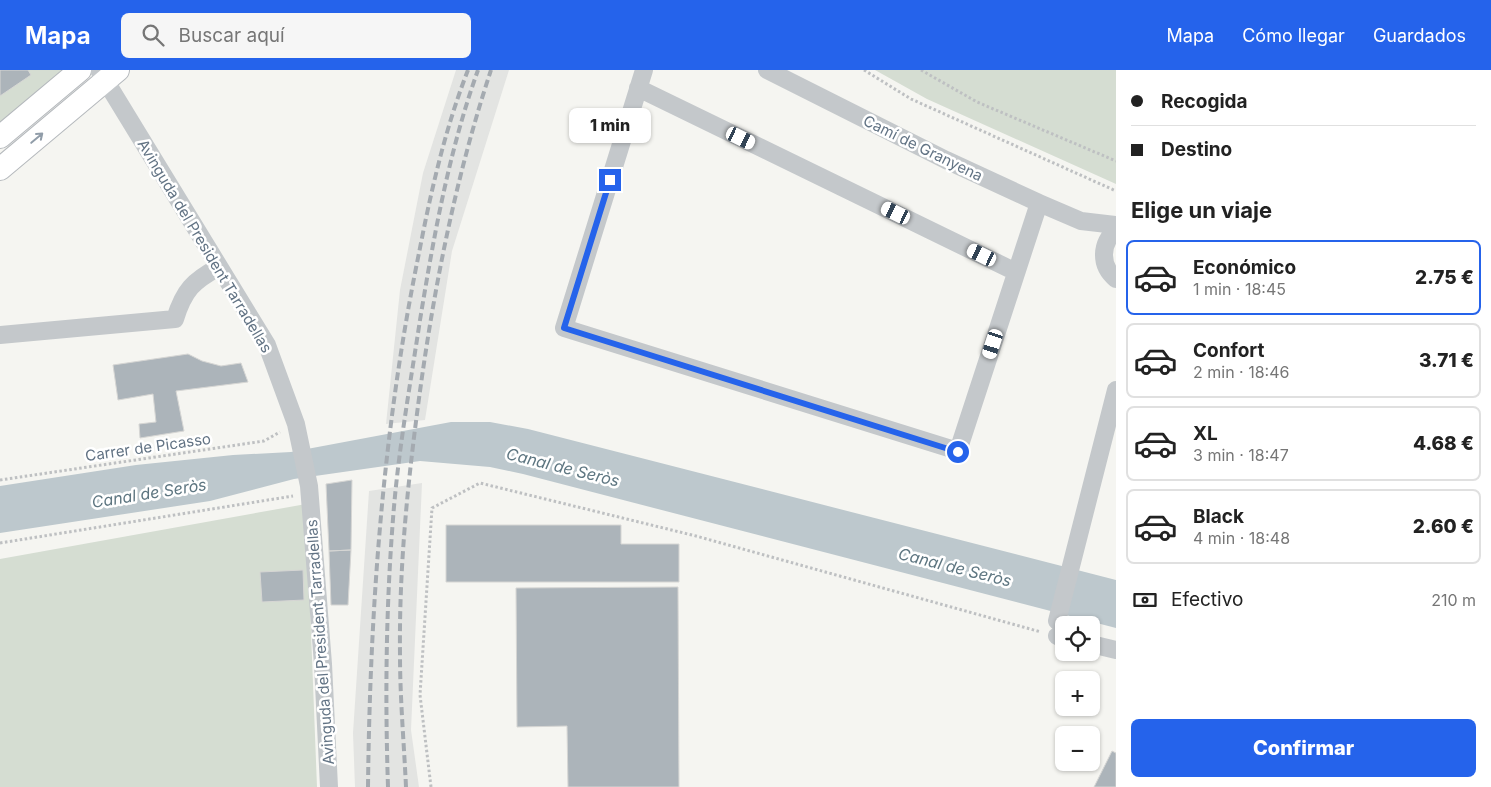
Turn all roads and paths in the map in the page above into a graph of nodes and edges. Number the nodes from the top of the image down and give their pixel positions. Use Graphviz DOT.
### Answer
graph roads {
  1 [pos="80,70"];
  2 [pos="644,70"];
  3 [pos="767,70"];
  4 [pos="864,70"];
  5 [pos="921,70"];
  6 [pos="108,74"];
  7 [pos="638,88"];
  8 [pos="0,136"];
  9 [pos="1116,161"];
  10 [pos="0,169"];
  11 [pos="1116,191"];
  12 [pos="1039,203"];
  13 [pos="1082,221"];
  14 [pos="1116,225"];
  15 [pos="1116,230"];
  16 [pos="1104,253"];
  17 [pos="219,267"];
  18 [pos="1016,272"];
  19 [pos="1116,279"];
  20 [pos="0,335"];
  21 [pos="1116,390"];
  22 [pos="296,424"];
  23 [pos="0,480"];
  24 [pos="309,490"];
  25 [pos="0,543"];
  26 [pos="1062,616"];
  27 [pos="1055,631"];
  28 [pos="1100,646"];
  29 [pos="1116,650"];
  30 [pos="329,787"];
  31 [pos="431,787"];
  1 -- 8 [label="main road"];
  2 -- 7 [label="street"];
  3 -- 12 [label="street, Camí de Granyena"];
  4 -- 11 [label="path"];
  5 -- 9 [label="path"];
  10 -- 6 [label="main road, one-way"];
  6 -- 17 [label="street, Avinguda del President Tarradellas"];
  7 -- 18 [label="street"];
  7 -- 18 [label="street"];
  12 -- 13 [label="street, Camí de Granyena"];
  12 -- 18 [label="street"];
  13 -- 14 [label="street, Camí de Granyena"];
  13 -- 16 [label="street"];
  15 -- 16 [label="street"];
  16 -- 19 [label="street"];
  17 -- 20 [label="street"];
  17 -- 22 [label="street, Avinguda del President Tarradellas"];
  21 -- 26 [label="street"];
  22 -- 23 [label="path, Carrer de Picasso"];
  22 -- 24 [label="street, Avinguda del President Tarradellas"];
  24 -- 25 [label="path"];
  24 -- 30 [label="street, Avinguda del President Tarradellas"];
  27 -- 31 [label="path"];
  28 -- 29 [label="street"];
}
